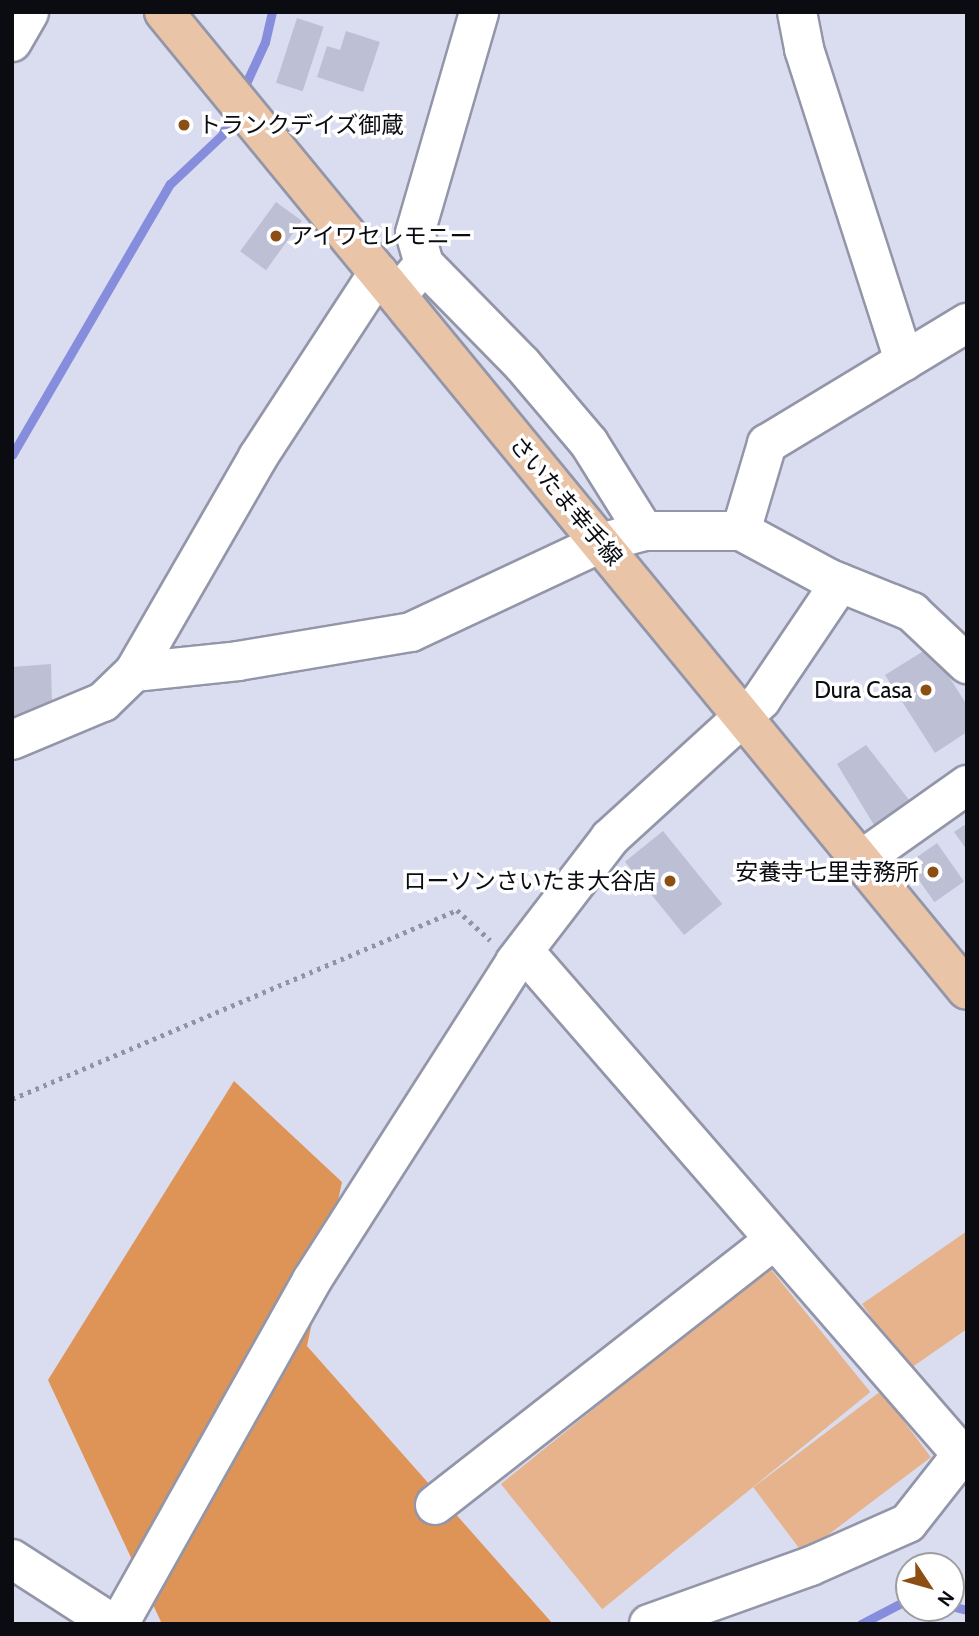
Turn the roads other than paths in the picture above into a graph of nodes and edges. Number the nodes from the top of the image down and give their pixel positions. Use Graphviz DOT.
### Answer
graph roads {
  1 [pos="29,12"];
  2 [pos="164,12"];
  3 [pos="479,12"];
  4 [pos="797,12"];
  5 [pos="12,42"];
  6 [pos="424,264"];
  7 [pos="387,284"];
  8 [pos="967,323"];
  9 [pos="904,361"];
  10 [pos="741,530"];
  11 [pos="644,531"];
  12 [pos="601,543"];
  13 [pos="840,583"];
  14 [pos="967,664"];
  15 [pos="134,672"];
  16 [pos="744,716"];
  17 [pos="12,740"];
  18 [pos="967,785"];
  19 [pos="861,860"];
  20 [pos="519,956"];
  21 [pos="967,990"];
  22 [pos="772,1242"];
  23 [pos="965,1452"];
  24 [pos="435,1505"];
  25 [pos="12,1559"];
  26 [pos="113,1624"];
  27 [pos="119,1624"];
  28 [pos="649,1624"];
  1 -- 5 [label="street"];
  2 -- 7 [label="main road, さいたま幸手線"];
  3 -- 6 [label="street"];
  4 -- 9 [label="street"];
  6 -- 7 [label="street"];
  6 -- 11 [label="street"];
  7 -- 12 [label="main road, さいたま幸手線"];
  7 -- 15 [label="street"];
  8 -- 9 [label="street"];
  9 -- 10 [label="street"];
  10 -- 11 [label="street"];
  10 -- 13 [label="street"];
  11 -- 12 [label="street"];
  12 -- 15 [label="street"];
  12 -- 16 [label="main road, さいたま幸手線"];
  13 -- 14 [label="street"];
  13 -- 16 [label="street"];
  15 -- 17 [label="street"];
  16 -- 19 [label="main road, さいたま幸手線"];
  16 -- 20 [label="street"];
  18 -- 19 [label="street"];
  19 -- 21 [label="main road, さいたま幸手線"];
  20 -- 22 [label="street"];
  20 -- 27 [label="street"];
  22 -- 23 [label="street"];
  22 -- 24 [label="street"];
  23 -- 28 [label="street"];
  25 -- 26 [label="street"];
}
